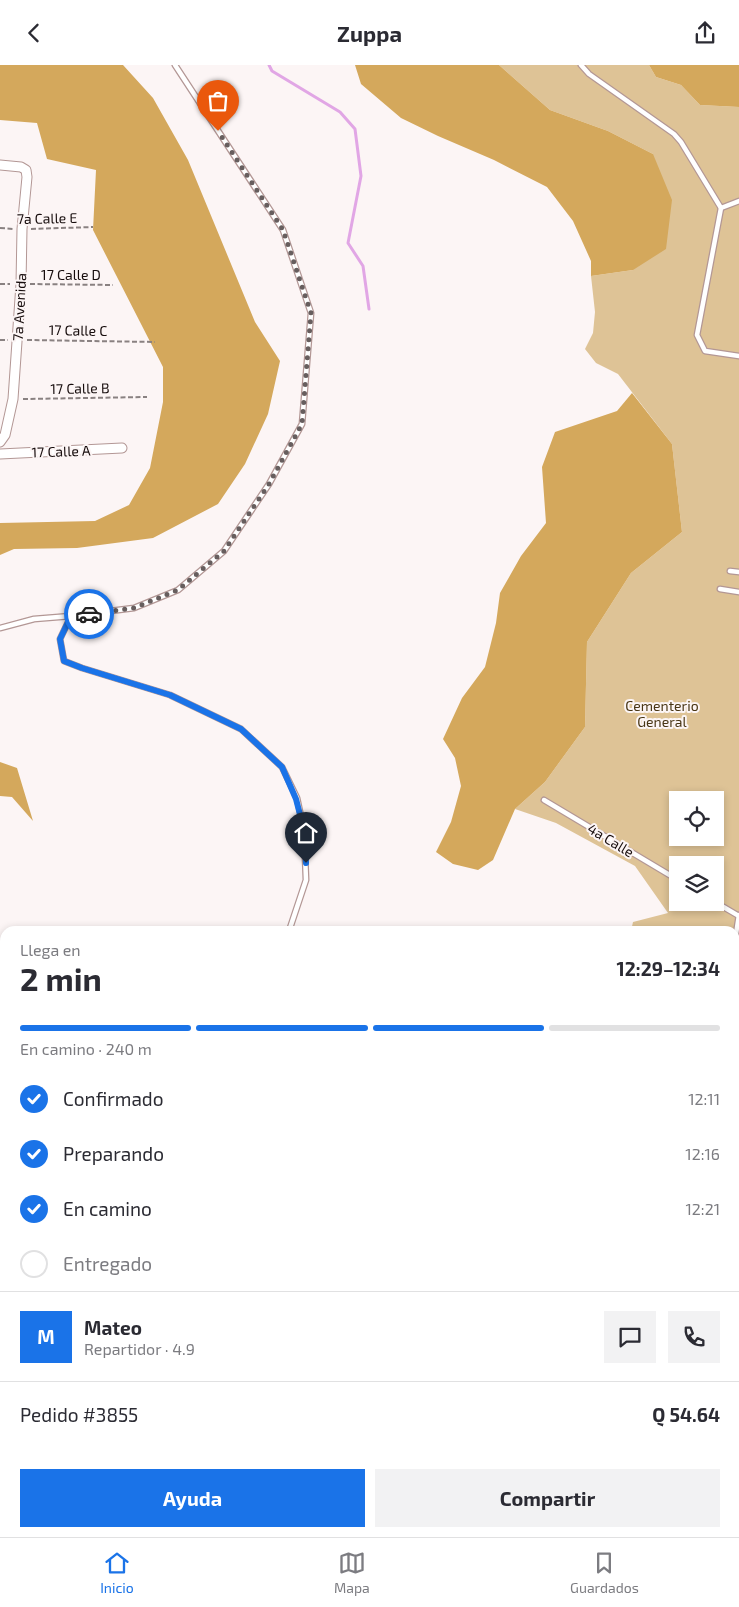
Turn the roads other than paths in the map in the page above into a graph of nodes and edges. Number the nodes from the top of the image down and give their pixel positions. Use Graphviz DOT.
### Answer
graph roads {
  1 [pos="175,65"];
  2 [pos="581,65"];
  3 [pos="0,165"];
  4 [pos="739,201"];
  5 [pos="721,207"];
  6 [pos="739,356"];
  7 [pos="0,442"];
  8 [pos="122,448"];
  9 [pos="0,454"];
  10 [pos="730,571"];
  11 [pos="739,572"];
  12 [pos="720,589"];
  13 [pos="739,592"];
  14 [pos="71,616"];
  15 [pos="0,628"];
  16 [pos="544,800"];
  17 [pos="669,875"];
  18 [pos="724,907"];
  19 [pos="739,916"];
  20 [pos="291,926"];
  1 -- 14 [label="lane"];
  2 -- 5 [label="lane"];
  3 -- 7 [label="street, 7a Avenida"];
  4 -- 5 [label="lane"];
  5 -- 6 [label="lane"];
  8 -- 9 [label="street, 17 Calle A"];
  10 -- 11 [label="lane"];
  12 -- 13 [label="lane"];
  14 -- 15 [label="lane"];
  14 -- 20 [label="lane"];
  16 -- 17 [label="lane, 4a Calle"];
  18 -- 19 [label="lane"];
}
